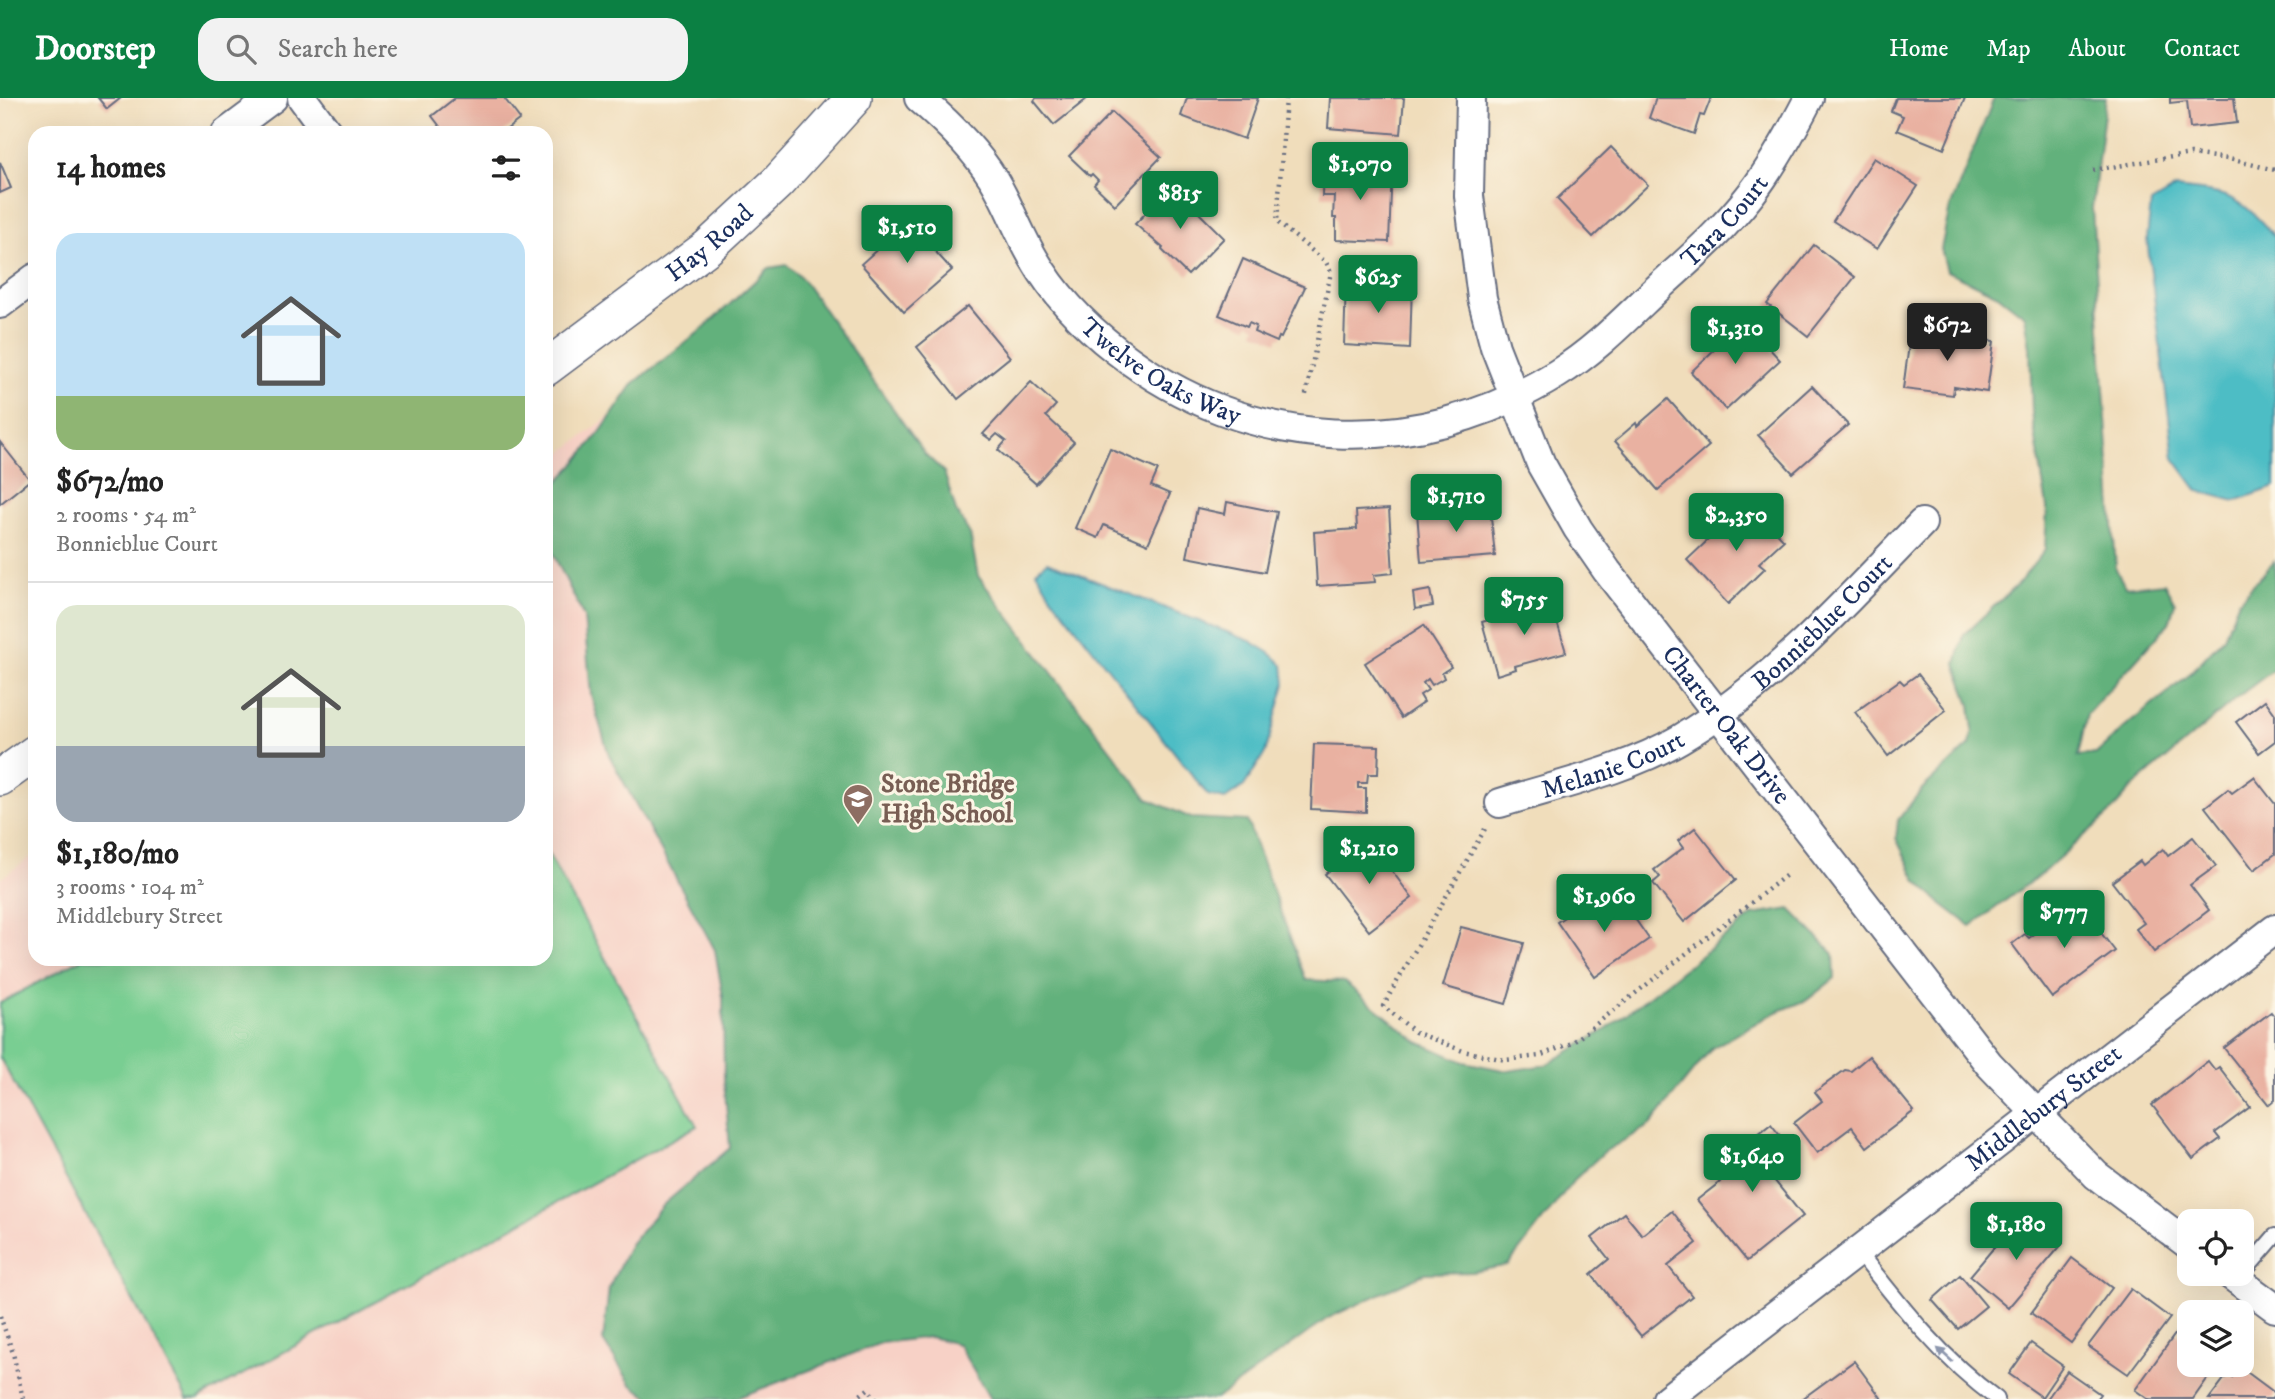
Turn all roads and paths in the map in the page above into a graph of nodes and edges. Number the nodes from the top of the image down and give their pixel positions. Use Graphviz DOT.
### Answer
graph roads {
  1 [pos="273,98"];
  2 [pos="302,98"];
  3 [pos="854,98"];
  4 [pos="919,98"];
  5 [pos="1286,98"];
  6 [pos="1471,98"];
  7 [pos="1809,98"];
  8 [pos="235,126"];
  9 [pos="323,126"];
  10 [pos="2093,170"];
  11 [pos="2275,170"];
  12 [pos="28,283"];
  13 [pos="0,304"];
  14 [pos="553,363"];
  15 [pos="1514,397"];
  16 [pos="1298,431"];
  17 [pos="1922,523"];
  18 [pos="1718,714"];
  19 [pos="28,758"];
  20 [pos="0,778"];
  21 [pos="1500,803"];
  22 [pos="1789,873"];
  23 [pos="2275,929"];
  24 [pos="2036,1114"];
  25 [pos="2177,1236"];
  26 [pos="2275,1236"];
  27 [pos="1858,1251"];
  28 [pos="2254,1256"];
  29 [pos="2245,1286"];
  30 [pos="2275,1308"];
  31 [pos="0,1316"];
  32 [pos="1677,1396"];
  33 [pos="23,1399"];
  34 [pos="855,1399"];
  35 [pos="876,1399"];
  36 [pos="1997,1399"];
  1 -- 8 [label="street"];
  2 -- 9 [label="street"];
  3 -- 14 [label="street, Hay Road"];
  4 -- 16 [label="street, Twelve Oaks Way"];
  5 -- 16 [label="path"];
  6 -- 15 [label="street, Charter Oak Drive"];
  7 -- 15 [label="street, Tara Court"];
  10 -- 11 [label="path"];
  12 -- 13 [label="street"];
  15 -- 16 [label="street, Twelve Oaks Way"];
  15 -- 18 [label="street, Charter Oak Drive"];
  17 -- 18 [label="street, Bonnieblue Court"];
  18 -- 21 [label="street, Melanie Court"];
  18 -- 24 [label="street, Charter Oak Drive"];
  19 -- 20 [label="street"];
  21 -- 22 [label="path"];
  23 -- 24 [label="street, Middlebury Street"];
  24 -- 25 [label="street, Charter Oak Drive"];
  24 -- 27 [label="street, Middlebury Street"];
  26 -- 28 [label="lane"];
  27 -- 32 [label="street, Middlebury Street"];
  36 -- 27 [label="lane, one-way"];
  29 -- 30 [label="street"];
  31 -- 33 [label="path"];
  34 -- 35 [label="path"];
}
